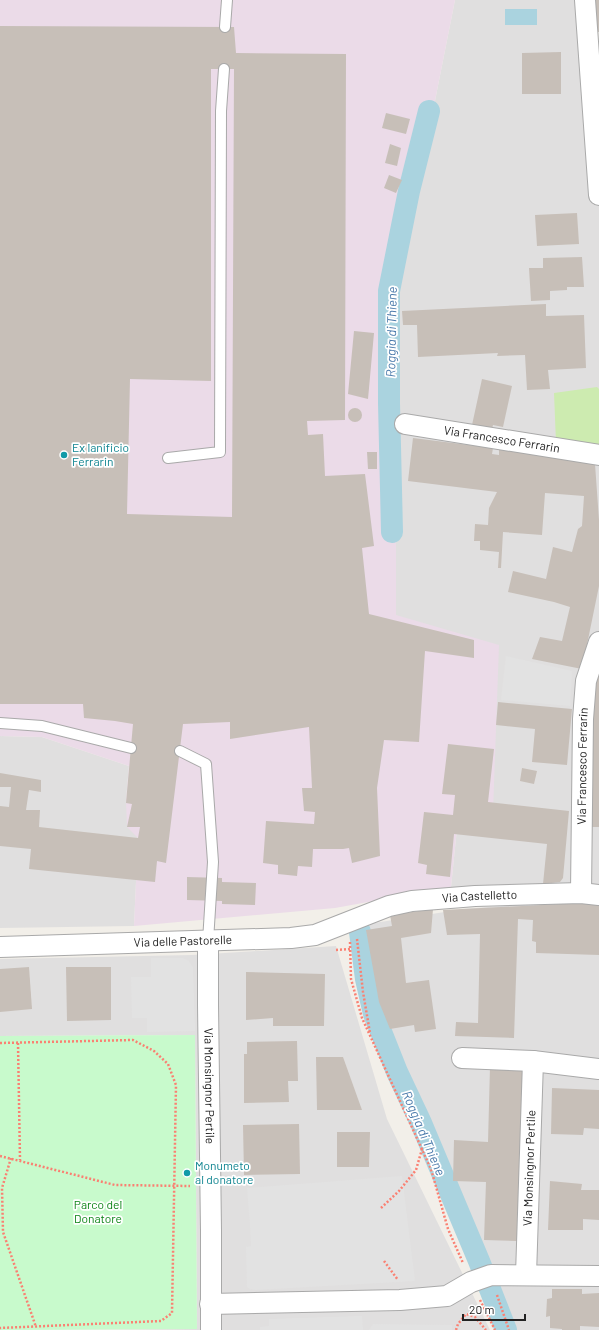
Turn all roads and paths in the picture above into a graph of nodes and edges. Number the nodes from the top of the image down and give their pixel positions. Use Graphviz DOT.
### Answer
graph roads {
  1 [pos="226,0"];
  2 [pos="585,0"];
  3 [pos="225,27"];
  4 [pos="224,69"];
  5 [pos="599,195"];
  6 [pos="406,424"];
  7 [pos="599,455"];
  8 [pos="168,458"];
  9 [pos="599,642"];
  10 [pos="0,723"];
  11 [pos="131,748"];
  12 [pos="180,751"];
  13 [pos="590,894"];
  14 [pos="363,917"];
  15 [pos="208,941"];
  16 [pos="350,942"];
  17 [pos="0,947"];
  18 [pos="359,953"];
  19 [pos="371,1037"];
  20 [pos="0,1043"];
  21 [pos="18,1043"];
  22 [pos="462,1058"];
  23 [pos="533,1061"];
  24 [pos="599,1069"];
  25 [pos="422,1149"];
  26 [pos="0,1156"];
  27 [pos="11,1158"];
  28 [pos="20,1160"];
  29 [pos="174,1186"];
  30 [pos="196,1186"];
  31 [pos="381,1208"];
  32 [pos="384,1261"];
  33 [pos="526,1275"];
  34 [pos="599,1276"];
  35 [pos="479,1280"];
  36 [pos="402,1285"];
  37 [pos="210,1304"];
  38 [pos="36,1327"];
  39 [pos="0,1328"];
  40 [pos="211,1330"];
  41 [pos="456,1330"];
  42 [pos="486,1330"];
  43 [pos="495,1330"];
  44 [pos="509,1330"];
  1 -- 3 [label="lane"];
  2 -- 5 [label="street"];
  4 -- 8 [label="lane"];
  6 -- 7 [label="street, Via Francesco Ferrarin"];
  9 -- 13 [label="street, Via Francesco Ferrarin"];
  10 -- 11 [label="lane"];
  12 -- 15 [label="lane"];
  13 -- 14 [label="street, Via Castelletto"];
  14 -- 15 [label="street, Via delle Pastorelle"];
  15 -- 17 [label="street, Via delle Pastorelle"];
  15 -- 37 [label="street, Via Monsingnor Pertile"];
  16 -- 19 [label="path"];
  18 -- 19 [label="path"];
  19 -- 25 [label="path"];
  20 -- 21 [label="path"];
  21 -- 28 [label="path"];
  21 -- 29 [label="path"];
  22 -- 23 [label="street"];
  23 -- 24 [label="street"];
  23 -- 33 [label="street, Via Monsingnor Pertile"];
  25 -- 31 [label="path"];
  25 -- 35 [label="path"];
  26 -- 27 [label="path"];
  27 -- 28 [label="path"];
  27 -- 38 [label="path"];
  28 -- 29 [label="path"];
  29 -- 30 [label="path"];
  29 -- 38 [label="path"];
  32 -- 36 [label="path"];
  33 -- 34 [label="street"];
  33 -- 35 [label="street"];
  35 -- 37 [label="street"];
  35 -- 43 [label="path"];
  35 -- 44 [label="path"];
  37 -- 40 [label="street, Via Monsingnor Pertile"];
  38 -- 39 [label="path"];
  41 -- 42 [label="path"];
}
